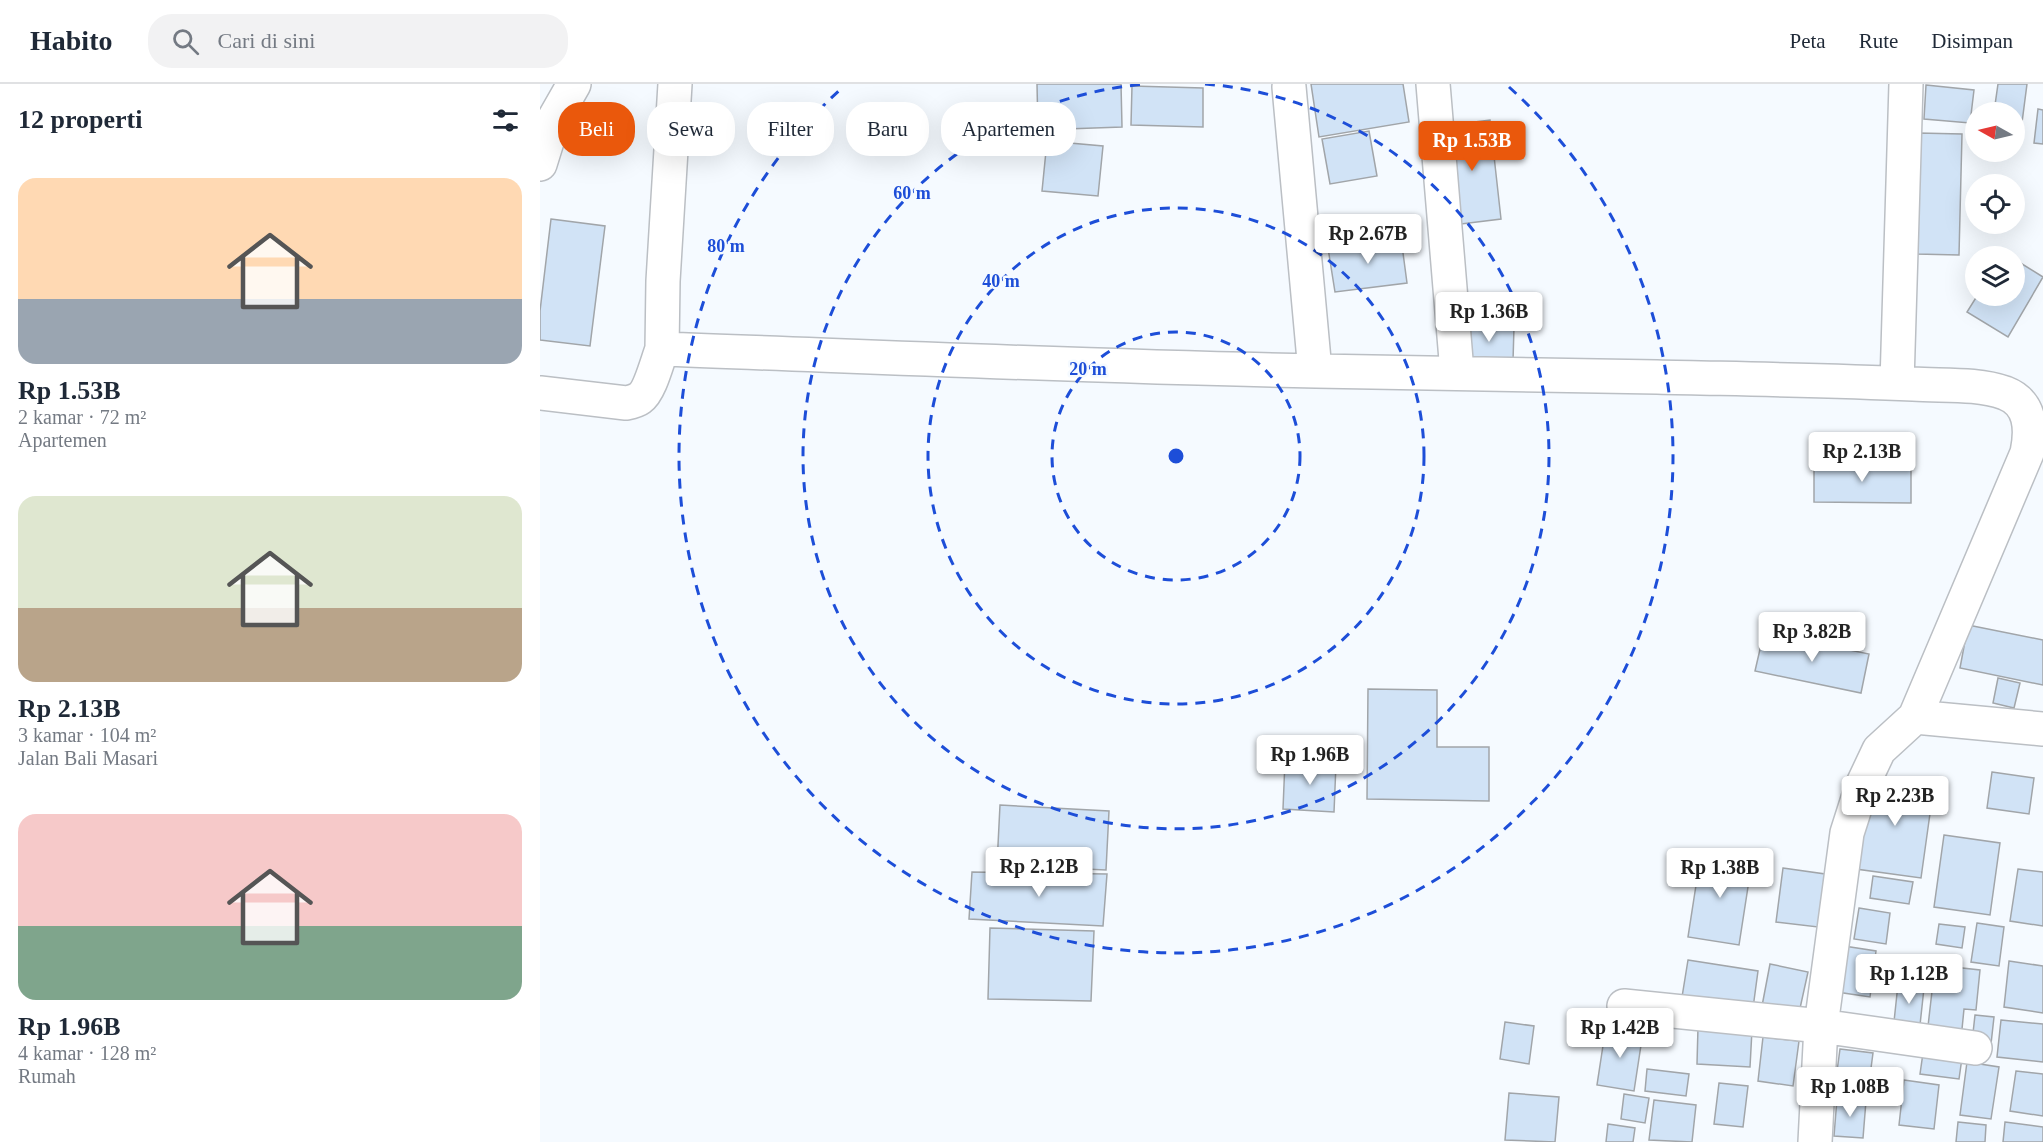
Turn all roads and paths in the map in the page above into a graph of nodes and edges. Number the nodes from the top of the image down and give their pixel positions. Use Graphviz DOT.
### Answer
graph roads {
  1 [pos="574,84"];
  2 [pos="675,84"];
  3 [pos="1433,84"];
  4 [pos="1906,84"];
  5 [pos="1289,87"];
  6 [pos="540,164"];
  7 [pos="662,349"];
  8 [pos="1315,371"];
  9 [pos="1457,372"];
  10 [pos="1897,383"];
  11 [pos="540,393"];
  12 [pos="1915,717"];
  13 [pos="2043,729"];
  14 [pos="1624,1006"];
  15 [pos="1821,1026"];
  16 [pos="1975,1048"];
  17 [pos="1815,1142"];
  1 -- 6 [label="street"];
  2 -- 7 [label="street"];
  3 -- 9 [label="street"];
  4 -- 10 [label="street"];
  5 -- 8 [label="street"];
  7 -- 8 [label="street"];
  7 -- 11 [label="street"];
  8 -- 9 [label="street"];
  9 -- 10 [label="street"];
  10 -- 12 [label="street"];
  12 -- 13 [label="street"];
  12 -- 15 [label="street"];
  14 -- 15 [label="street"];
  15 -- 16 [label="street"];
  15 -- 17 [label="street"];
}
